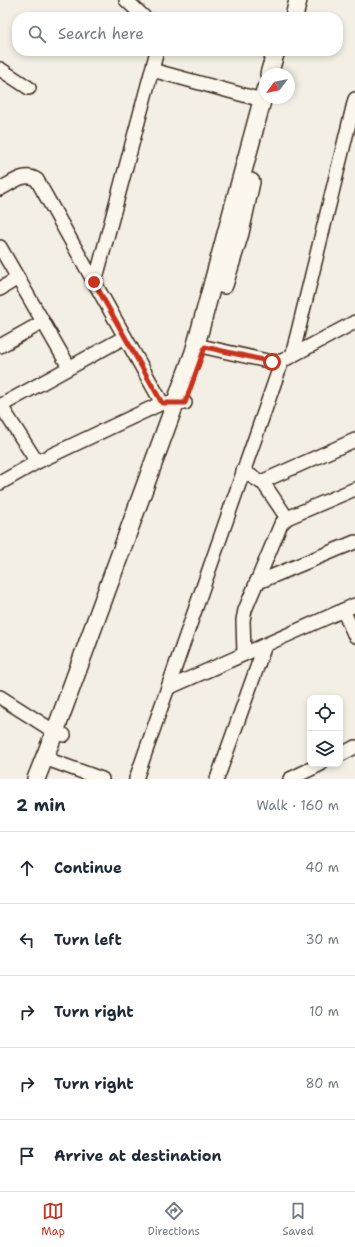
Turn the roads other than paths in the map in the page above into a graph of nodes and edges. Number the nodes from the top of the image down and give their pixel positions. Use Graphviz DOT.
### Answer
graph roads {
  1 [pos="126,0"];
  2 [pos="288,0"];
  3 [pos="298,0"];
  4 [pos="139,12"];
  5 [pos="285,12"];
  6 [pos="295,12"];
  7 [pos="156,56"];
  8 [pos="274,56"];
  9 [pos="284,56"];
  10 [pos="271,68"];
  11 [pos="281,68"];
  12 [pos="0,69"];
  13 [pos="152,70"];
  14 [pos="29,88"];
  15 [pos="259,94"];
  16 [pos="355,99"];
  17 [pos="266,104"];
  18 [pos="0,189"];
  19 [pos="0,247"];
  20 [pos="18,278"];
  21 [pos="94,282"];
  22 [pos="0,289"];
  23 [pos="43,322"];
  24 [pos="355,322"];
  25 [pos="125,337"];
  26 [pos="0,346"];
  27 [pos="201,346"];
  28 [pos="287,359"];
  29 [pos="69,367"];
  30 [pos="174,403"];
  31 [pos="0,406"];
  32 [pos="355,440"];
  33 [pos="37,462"];
  34 [pos="243,471"];
  35 [pos="260,482"];
  36 [pos="0,483"];
  37 [pos="355,488"];
  38 [pos="287,518"];
  39 [pos="355,542"];
  40 [pos="256,583"];
  41 [pos="349,607"];
  42 [pos="355,636"];
  43 [pos="265,645"];
  44 [pos="244,654"];
  45 [pos="168,688"];
  46 [pos="0,697"];
  47 [pos="60,734"];
  48 [pos="355,747"];
  49 [pos="343,753"];
  50 [pos="50,760"];
  51 [pos="315,767"];
  52 [pos="36,779"];
  53 [pos="48,779"];
  54 [pos="102,779"];
  55 [pos="136,779"];
  56 [pos="217,779"];
  57 [pos="290,779"];
  1 -- 4 [label="street"];
  2 -- 5 [label="street"];
  3 -- 6 [label="street"];
  7 -- 13 [label="street"];
  8 -- 10 [label="street"];
  9 -- 11 [label="street"];
  12 -- 14 [label="street"];
  13 -- 15 [label="street"];
  13 -- 21 [label="street"];
  16 -- 28 [label="street"];
  17 -- 27 [label="street"];
  18 -- 21 [label="street"];
  19 -- 20 [label="street"];
  20 -- 22 [label="street"];
  20 -- 23 [label="street"];
  21 -- 25 [label="street"];
  23 -- 26 [label="street"];
  23 -- 29 [label="street"];
  24 -- 28 [label="street"];
  25 -- 29 [label="street"];
  25 -- 30 [label="street"];
  27 -- 28 [label="street"];
  27 -- 30 [label="street"];
  28 -- 34 [label="street"];
  29 -- 31 [label="street"];
  30 -- 33 [label="street"];
  30 -- 47 [label="street"];
  31 -- 33 [label="street"];
  32 -- 35 [label="street"];
  33 -- 36 [label="street"];
  34 -- 35 [label="street"];
  34 -- 45 [label="street"];
  35 -- 38 [label="street"];
  37 -- 38 [label="street"];
  38 -- 40 [label="street"];
  39 -- 40 [label="street"];
  40 -- 44 [label="street"];
  41 -- 42 [label="street"];
  41 -- 43 [label="street"];
  43 -- 44 [label="street"];
  43 -- 56 [label="street"];
  44 -- 45 [label="street"];
  45 -- 55 [label="street"];
  46 -- 47 [label="street"];
  47 -- 50 [label="street"];
  48 -- 49 [label="street"];
  50 -- 52 [label="street"];
  50 -- 53 [label="street"];
  50 -- 54 [label="street"];
  51 -- 57 [label="street"];
}
